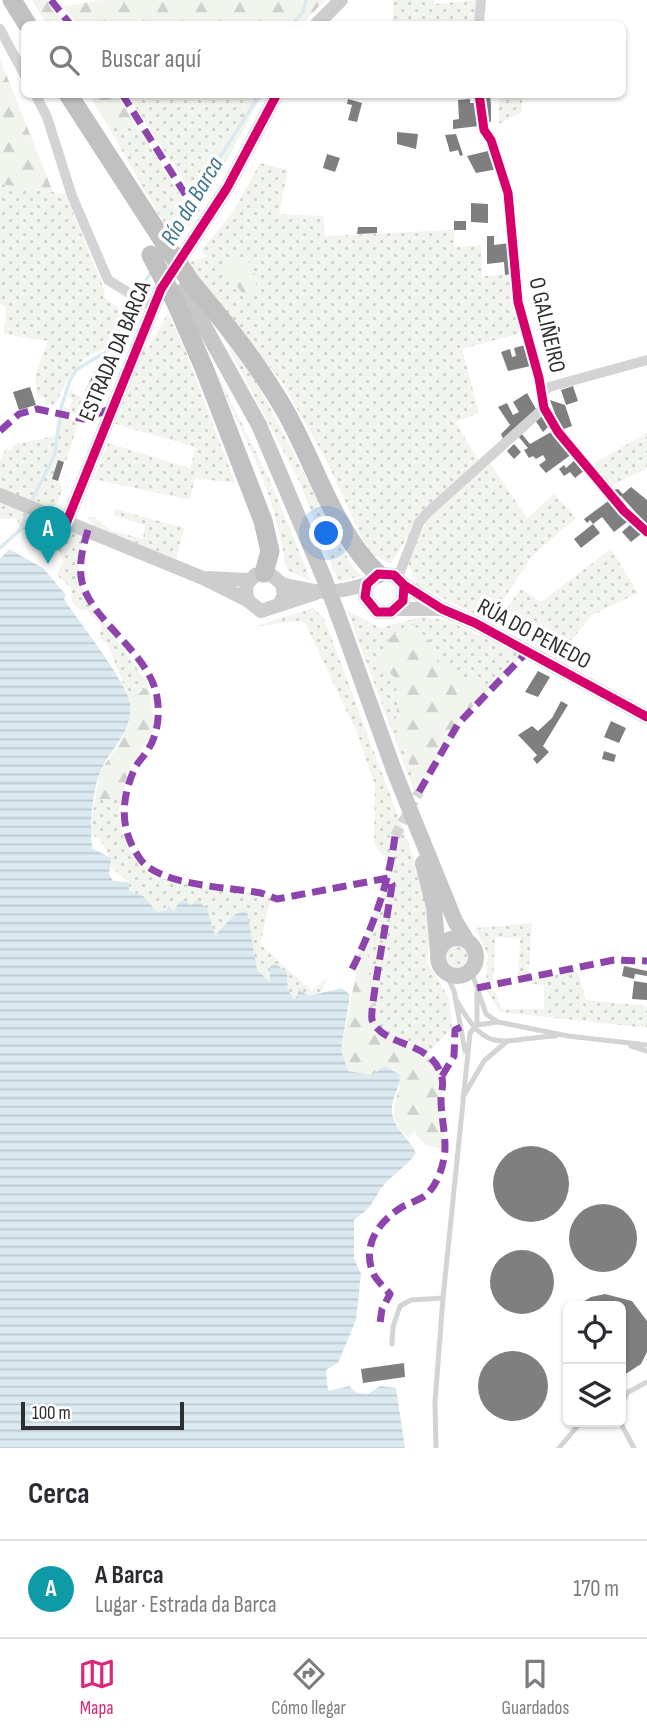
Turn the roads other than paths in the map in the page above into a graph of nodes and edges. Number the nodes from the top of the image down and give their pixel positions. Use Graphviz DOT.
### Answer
graph roads {
  1 [pos="12,0"];
  2 [pos="341,0"];
  3 [pos="481,0"];
  4 [pos="25,21"];
  5 [pos="320,21"];
  6 [pos="479,21"];
  7 [pos="0,29"];
  8 [pos="21,68"];
  9 [pos="37,98"];
  10 [pos="70,98"];
  11 [pos="274,98"];
  12 [pos="480,98"];
  13 [pos="183,291"];
  14 [pos="152,307"];
  15 [pos="647,360"];
  16 [pos="542,393"];
  17 [pos="544,408"];
  18 [pos="0,495"];
  19 [pos="67,521"];
  20 [pos="647,532"];
  21 [pos="256,576"];
  22 [pos="203,578"];
  23 [pos="372,579"];
  24 [pos="401,581"];
  25 [pos="282,583"];
  26 [pos="316,593"];
  27 [pos="338,593"];
  28 [pos="247,600"];
  29 [pos="367,603"];
  30 [pos="279,606"];
  31 [pos="397,609"];
  32 [pos="442,609"];
  33 [pos="647,717"];
  34 [pos="396,773"];
  35 [pos="466,939"];
  36 [pos="438,952"];
  37 [pos="471,970"];
  38 [pos="446,973"];
  39 [pos="477,990"];
  40 [pos="457,1001"];
  41 [pos="498,1022"];
  42 [pos="474,1027"];
  43 [pos="568,1036"];
  44 [pos="508,1041"];
  45 [pos="618,1042"];
  46 [pos="647,1045"];
  47 [pos="647,1051"];
  48 [pos="466,1058"];
  49 [pos="461,1100"];
  50 [pos="443,1298"];
  51 [pos="392,1344"];
  52 [pos="647,1382"];
  53 [pos="628,1392"];
  54 [pos="626,1396"];
  55 [pos="577,1427"];
  56 [pos="623,1427"];
  57 [pos="436,1448"];
  58 [pos="559,1448"];
  59 [pos="634,1448"];
  1 -- 4 [label="highway"];
  2 -- 5 [label="street"];
  3 -- 6 [label="street"];
  7 -- 8 [label="street"];
  9 -- 14 [label="street"];
  10 -- 13 [label="highway, bridge"];
  11 -- 14 [label="street, ESTRADA DA BARCA"];
  12 -- 16 [label="street, O GALIÑEIRO"];
  13 -- 21 [label="highway"];
  13 -- 23 [label="highway"];
  13 -- 34 [label="main road, bridge"];
  14 -- 19 [label="street, ESTRADA DA BARCA"];
  15 -- 16 [label="street"];
  16 -- 17 [label="street, O GALIÑEIRO"];
  17 -- 20 [label="street, O GALIÑEIRO"];
  17 -- 24 [label="street"];
  18 -- 19 [label="street"];
  19 -- 22 [label="street"];
  21 -- 22 [label="street"];
  21 -- 25 [label="street"];
  21 -- 28 [label="street"];
  22 -- 28 [label="street"];
  23 -- 24 [label="street"];
  23 -- 27 [label="street"];
  23 -- 29 [label="street"];
  24 -- 31 [label="street"];
  24 -- 32 [label="street, RÚA DO PENEDO"];
  25 -- 26 [label="street"];
  25 -- 30 [label="street"];
  26 -- 27 [label="street"];
  26 -- 30 [label="street"];
  27 -- 29 [label="street"];
  28 -- 30 [label="street"];
  29 -- 31 [label="street"];
  31 -- 32 [label="street, RÚA DO PENEDO"];
  32 -- 33 [label="street, RÚA DO PENEDO"];
  34 -- 35 [label="main road"];
  34 -- 36 [label="main road"];
  35 -- 36 [label="main road"];
  35 -- 37 [label="main road"];
  36 -- 38 [label="main road"];
  37 -- 38 [label="main road"];
  37 -- 39 [label="lane"];
  38 -- 40 [label="lane"];
  39 -- 41 [label="lane"];
  39 -- 42 [label="lane"];
  40 -- 42 [label="lane"];
  40 -- 48 [label="lane"];
  41 -- 42 [label="lane"];
  41 -- 43 [label="lane"];
  42 -- 44 [label="lane"];
  42 -- 48 [label="lane"];
  43 -- 44 [label="lane"];
  43 -- 45 [label="lane"];
  44 -- 49 [label="lane"];
  45 -- 46 [label="lane"];
  45 -- 47 [label="lane"];
  48 -- 49 [label="lane"];
  49 -- 50 [label="lane"];
  50 -- 51 [label="lane"];
  50 -- 57 [label="lane"];
  52 -- 53 [label="lane"];
  53 -- 54 [label="lane"];
  55 -- 58 [label="lane"];
  56 -- 59 [label="lane"];
}
